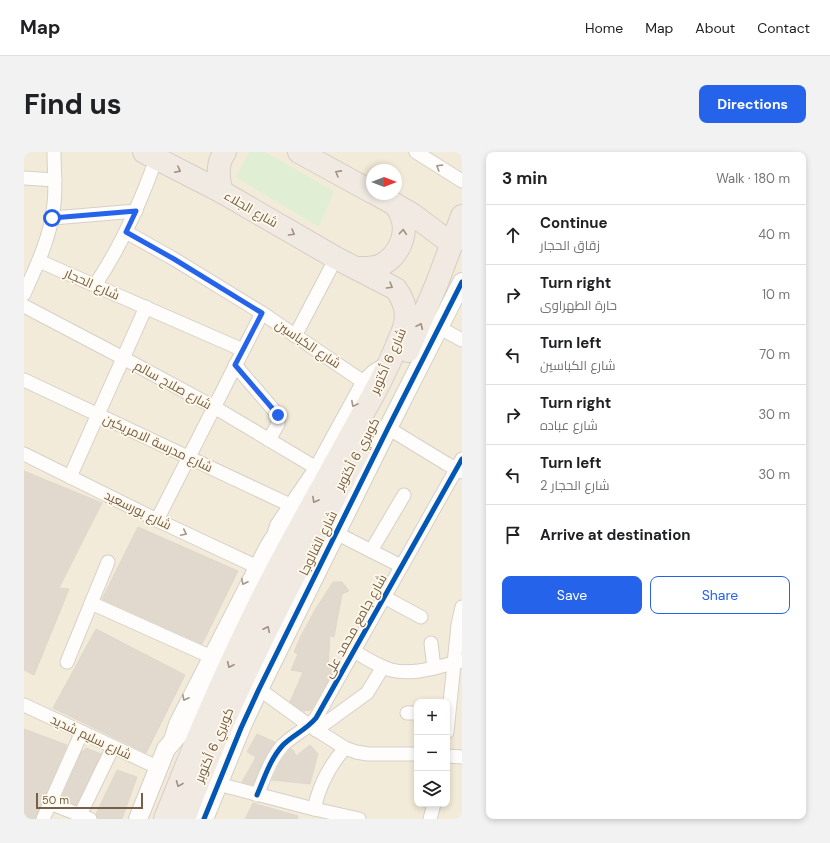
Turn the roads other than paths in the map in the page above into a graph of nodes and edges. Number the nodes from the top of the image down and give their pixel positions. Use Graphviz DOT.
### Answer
graph roads {
  1 [pos="54,152"];
  2 [pos="225,152"];
  3 [pos="300,152"];
  4 [pos="416,152"];
  5 [pos="147,154"];
  6 [pos="24,178"];
  7 [pos="55,180"];
  8 [pos="462,181"];
  9 [pos="366,189"];
  10 [pos="222,192"];
  11 [pos="387,200"];
  12 [pos="395,204"];
  13 [pos="136,211"];
  14 [pos="462,216"];
  15 [pos="52,218"];
  16 [pos="126,232"];
  17 [pos="452,244"];
  18 [pos="336,258"];
  19 [pos="39,261"];
  20 [pos="356,268"];
  21 [pos="462,282"];
  22 [pos="95,285"];
  23 [pos="24,294"];
  24 [pos="24,306"];
  25 [pos="146,307"];
  26 [pos="262,313"];
  27 [pos="438,327"];
  28 [pos="295,336"];
  29 [pos="462,340"];
  30 [pos="243,350"];
  31 [pos="123,358"];
  32 [pos="235,365"];
  33 [pos="388,365"];
  34 [pos="24,380"];
  35 [pos="365,383"];
  36 [pos="214,407"];
  37 [pos="98,415"];
  38 [pos="388,428"];
  39 [pos="361,433"];
  40 [pos="269,440"];
  41 [pos="24,454"];
  42 [pos="189,457"];
  43 [pos="460,467"];
  44 [pos="318,469"];
  45 [pos="70,477"];
  46 [pos="404,495"];
  47 [pos="292,506"];
  48 [pos="157,520"];
  49 [pos="279,526"];
  50 [pos="336,533"];
  51 [pos="371,551"];
  52 [pos="108,562"];
  53 [pos="253,565"];
  54 [pos="401,566"];
  55 [pos="384,597"];
  56 [pos="91,603"];
  57 [pos="462,607"];
  58 [pos="421,617"];
  59 [pos="432,643"];
  60 [pos="354,651"];
  61 [pos="207,655"];
  62 [pos="67,662"];
  63 [pos="458,662"];
  64 [pos="383,667"];
  65 [pos="434,668"];
  66 [pos="259,689"];
  67 [pos="457,691"];
  68 [pos="24,705"];
  69 [pos="450,708"];
  70 [pos="313,728"];
  71 [pos="82,732"];
  72 [pos="113,747"];
  73 [pos="345,748"];
  74 [pos="166,749"];
  75 [pos="414,754"];
  76 [pos="450,756"];
  77 [pos="462,757"];
  78 [pos="159,768"];
  79 [pos="218,784"];
  80 [pos="257,795"];
  81 [pos="50,803"];
  82 [pos="433,807"];
  83 [pos="314,809"];
  84 [pos="85,817"];
  85 [pos="43,819"];
  86 [pos="138,819"];
  87 [pos="165,819"];
  88 [pos="184,819"];
  89 [pos="204,819"];
  90 [pos="359,819"];
  91 [pos="430,819"];
  1 -- 7 [label="street"];
  2 -- 10 [label="highway"];
  9 -- 3 [label="highway, one-way"];
  8 -- 4 [label="street, one-way"];
  5 -- 10 [label="highway, شارع الجلاء, one-way"];
  5 -- 13 [label="street"];
  6 -- 7 [label="street"];
  7 -- 15 [label="street"];
  10 -- 18 [label="highway, شارع الجلاء, one-way"];
  11 -- 12 [label="highway"];
  12 -- 17 [label="highway"];
  20 -- 12 [label="highway, one-way"];
  13 -- 15 [label="street"];
  13 -- 16 [label="street"];
  14 -- 17 [label="highway, كوبري 6 أكتوبر"];
  15 -- 19 [label="street"];
  16 -- 22 [label="street"];
  16 -- 26 [label="street, شارع الكباسين"];
  39 -- 17 [label="highway, كوبري 6 أكتوبر, one-way"];
  18 -- 20 [label="highway, شارع الجلاء"];
  18 -- 28 [label="street"];
  19 -- 22 [label="street, شارع الحجار"];
  19 -- 23 [label="street"];
  20 -- 33 [label="highway, شارع 6 أكتوبر, one-way"];
  21 -- 27 [label="street, شارع الفالوجا"];
  22 -- 25 [label="street, شارع الحجار"];
  24 -- 31 [label="street, شارع صلاح سالم"];
  25 -- 30 [label="street, شارع الحجار"];
  25 -- 31 [label="street"];
  26 -- 28 [label="street, شارع الكباسين"];
  26 -- 30 [label="street"];
  27 -- 29 [label="street"];
  27 -- 38 [label="street, شارع الفالوجا"];
  28 -- 35 [label="street, شارع الكباسين"];
  30 -- 32 [label="street"];
  31 -- 36 [label="street, شارع صلاح سالم"];
  31 -- 37 [label="street"];
  32 -- 36 [label="street"];
  32 -- 40 [label="street"];
  33 -- 35 [label="street"];
  33 -- 39 [label="highway, شارع 6 أكتوبر"];
  34 -- 37 [label="street, شارع مدرسة الامريكين"];
  35 -- 44 [label="street, one-way"];
  36 -- 40 [label="street, شارع صلاح سالم"];
  36 -- 42 [label="street"];
  37 -- 42 [label="street, شارع مدرسة الامريكين"];
  37 -- 45 [label="street"];
  38 -- 43 [label="street"];
  38 -- 50 [label="street, شارع الفالوجا"];
  39 -- 87 [label="highway, كوبري 6 أكتوبر, one-way"];
  88 -- 39 [label="highway, كوبري 6 أكتوبر, one-way"];
  40 -- 44 [label="street, شارع صلاح سالم"];
  41 -- 45 [label="street, شارع بورسعيد"];
  42 -- 47 [label="street, شارع مدرسة الامريكين"];
  42 -- 48 [label="street"];
  43 -- 54 [label="street, شارع جامع محمد على"];
  44 -- 47 [label="street"];
  45 -- 48 [label="street, شارع بورسعيد"];
  46 -- 51 [label="street"];
  47 -- 49 [label="street"];
  48 -- 53 [label="street, شارع بورسعيد, one-way"];
  49 -- 53 [label="lane"];
  49 -- 74 [label="street"];
  50 -- 51 [label="street"];
  50 -- 66 [label="street, شارع الفالوجا"];
  51 -- 54 [label="street"];
  52 -- 56 [label="street"];
  53 -- 61 [label="lane, one-way"];
  54 -- 55 [label="street, شارع جامع محمد على"];
  55 -- 58 [label="street"];
  55 -- 60 [label="street, شارع جامع محمد على"];
  56 -- 61 [label="street"];
  56 -- 62 [label="street"];
  57 -- 63 [label="street"];
  59 -- 65 [label="street"];
  60 -- 64 [label="street"];
  60 -- 70 [label="street, شارع جامع محمد على"];
  61 -- 74 [label="lane, one-way"];
  63 -- 65 [label="street"];
  63 -- 67 [label="street"];
  64 -- 65 [label="street"];
  64 -- 70 [label="street"];
  66 -- 70 [label="street"];
  66 -- 79 [label="street, شارع الفالوجا"];
  67 -- 69 [label="street"];
  68 -- 71 [label="street, شارع سليم شديد"];
  70 -- 73 [label="street"];
  70 -- 80 [label="street, شارع جامع محمد على"];
  71 -- 72 [label="street, شارع سليم شديد"];
  71 -- 81 [label="street"];
  72 -- 78 [label="street, شارع سليم شديد"];
  72 -- 84 [label="street"];
  73 -- 75 [label="street"];
  73 -- 83 [label="street"];
  74 -- 78 [label="street"];
  76 -- 77 [label="street"];
  78 -- 86 [label="street"];
  79 -- 80 [label="street"];
  79 -- 89 [label="street, شارع الفالوجا"];
  80 -- 83 [label="street"];
  81 -- 84 [label="street"];
  81 -- 85 [label="street"];
  82 -- 91 [label="street"];
  83 -- 90 [label="street"];
}
